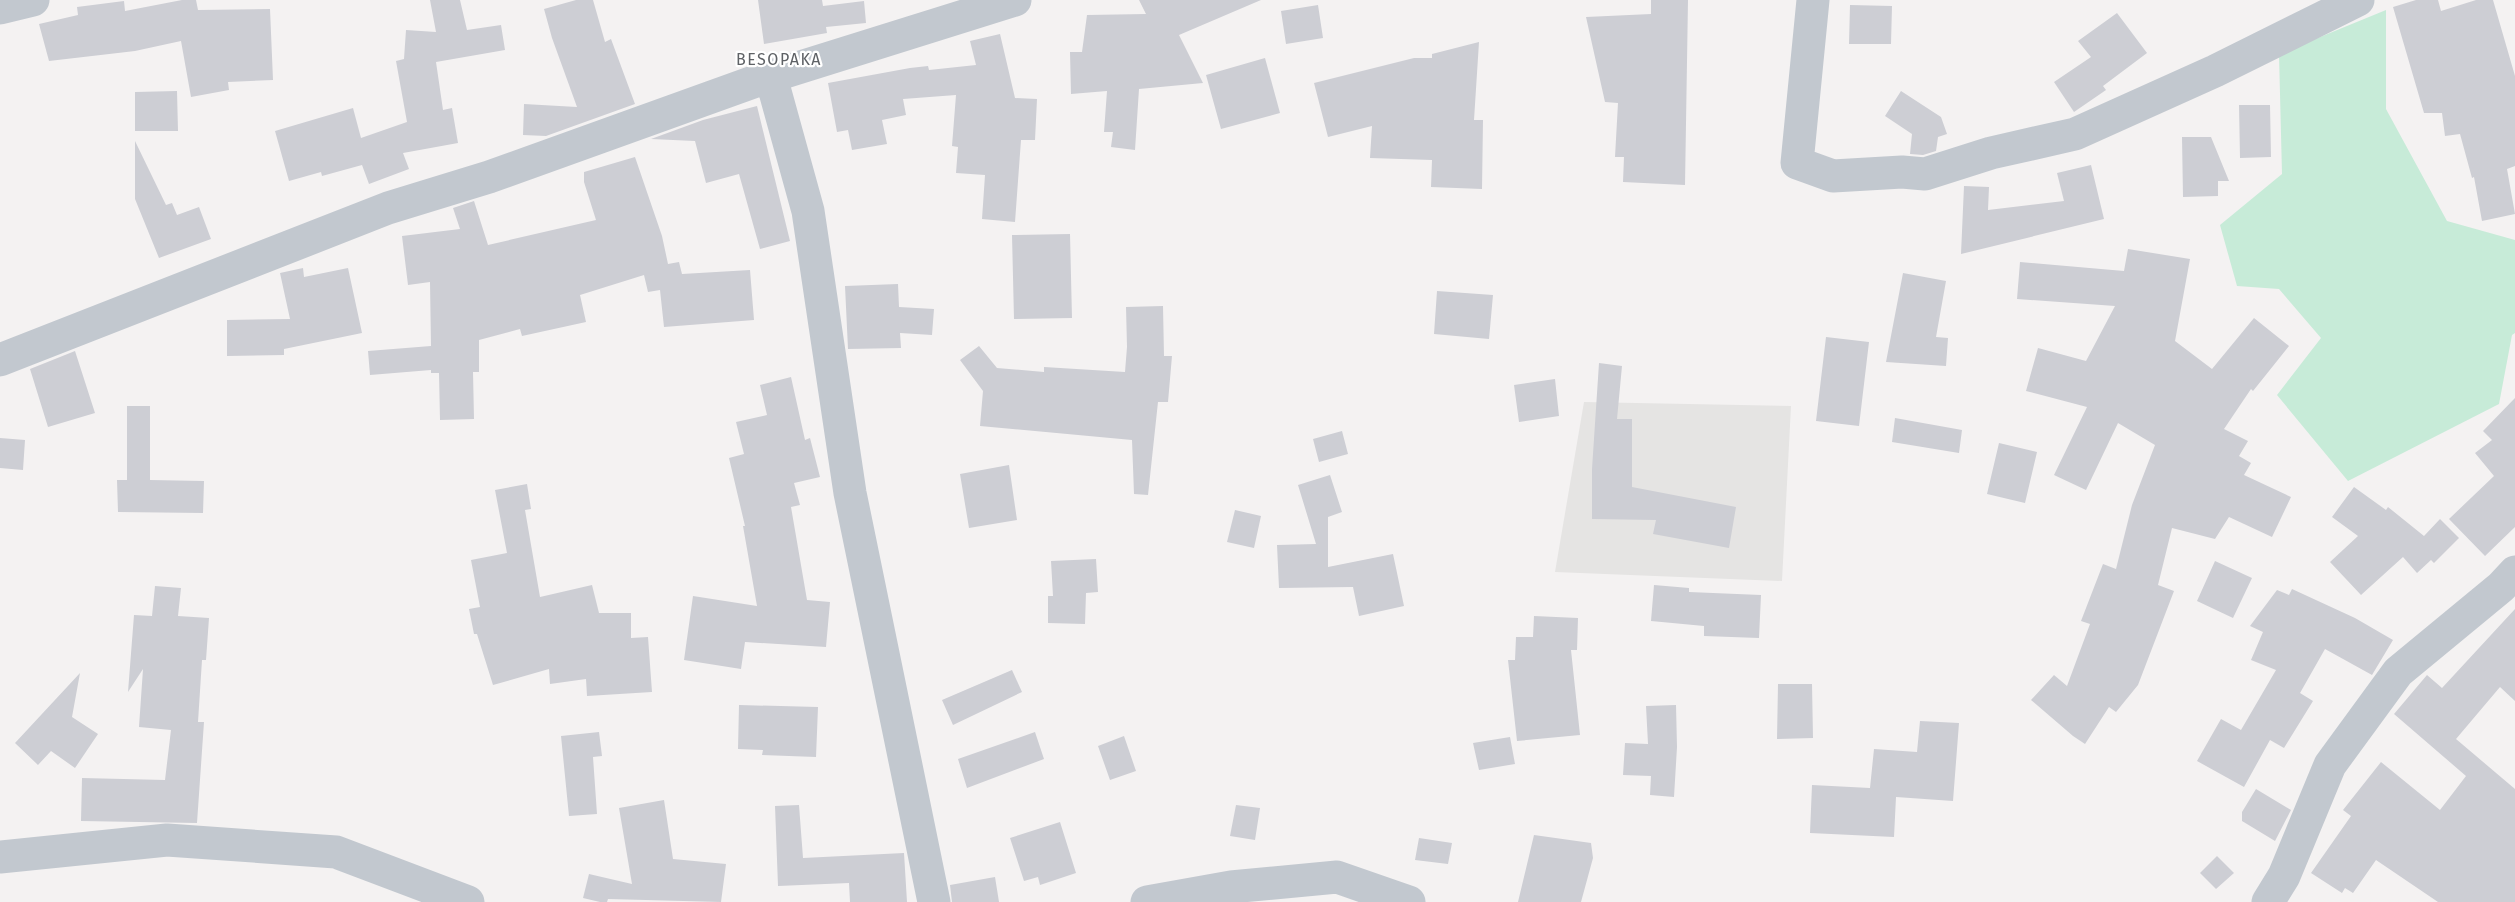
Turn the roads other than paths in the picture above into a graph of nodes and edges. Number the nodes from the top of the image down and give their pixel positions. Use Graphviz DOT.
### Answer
graph roads {
  1 [pos="33,0"];
  2 [pos="1015,0"];
  3 [pos="1813,0"];
  4 [pos="2358,0"];
  5 [pos="0,8"];
  6 [pos="771,77"];
  7 [pos="0,360"];
  8 [pos="2515,572"];
  9 [pos="0,857"];
  10 [pos="468,902"];
  11 [pos="934,902"];
  12 [pos="1147,902"];
  13 [pos="1409,902"];
  14 [pos="2268,902"];
  1 -- 5 [label="street"];
  2 -- 6 [label="street"];
  3 -- 4 [label="street"];
  6 -- 7 [label="street"];
  6 -- 11 [label="street"];
  8 -- 14 [label="street"];
  9 -- 10 [label="street"];
  12 -- 13 [label="street"];
}
